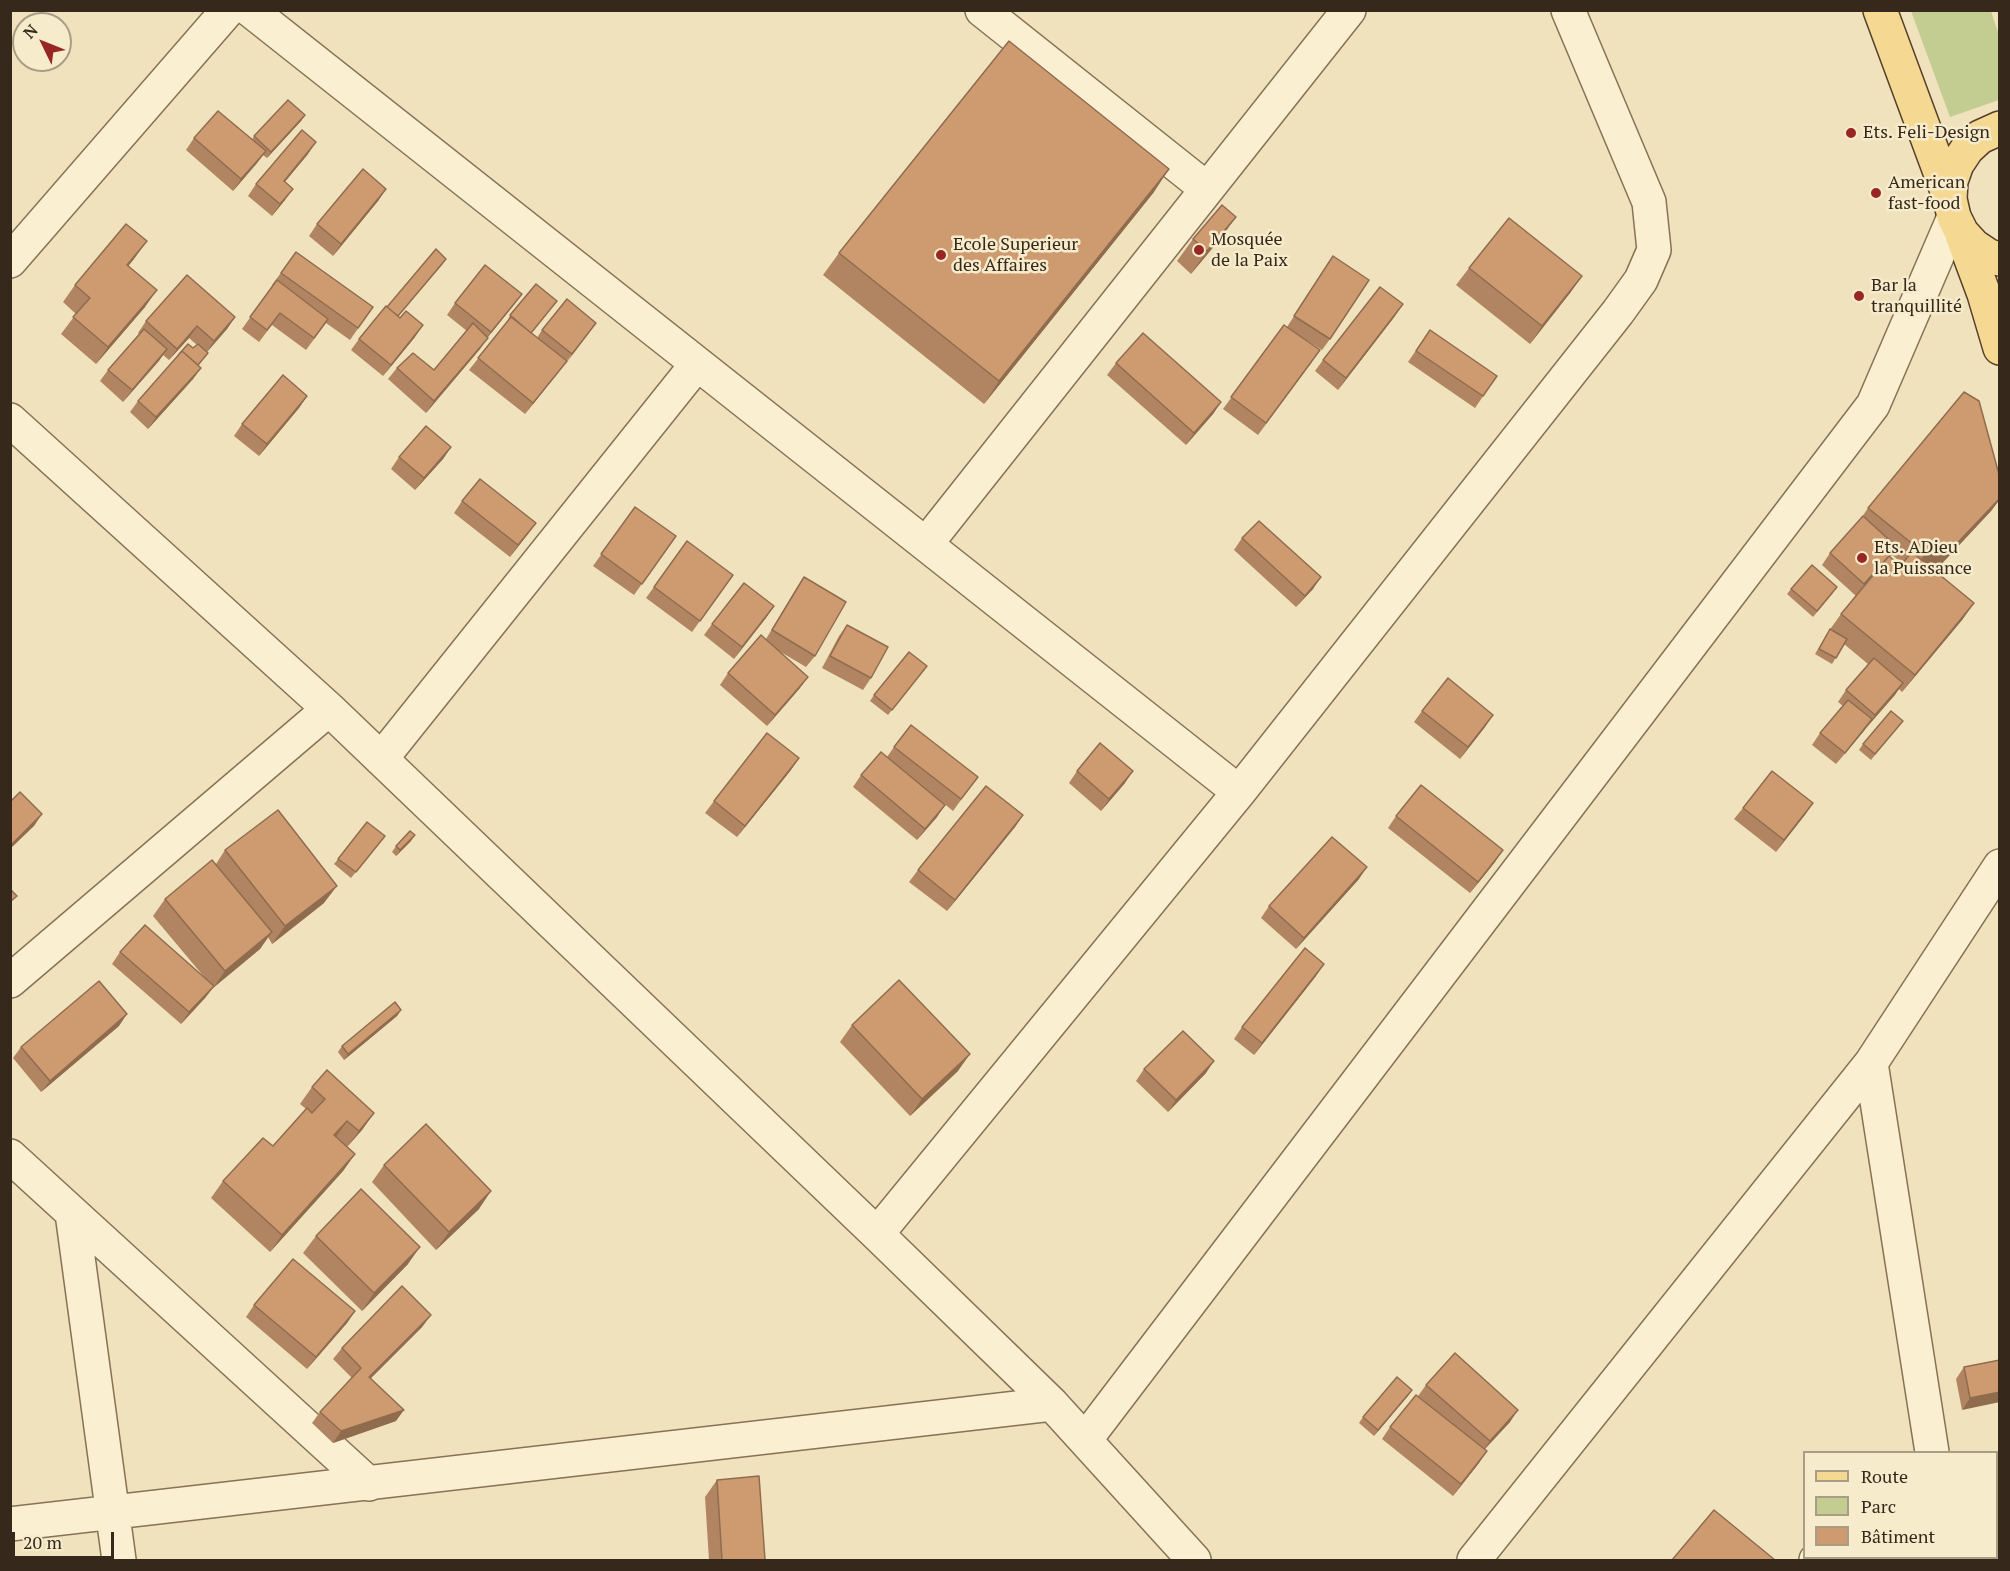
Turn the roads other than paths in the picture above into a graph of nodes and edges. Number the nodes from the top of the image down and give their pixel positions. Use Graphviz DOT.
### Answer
graph roads {
  1 [pos="228,10"];
  2 [pos="250,10"];
  3 [pos="982,10"];
  4 [pos="1348,10"];
  5 [pos="1568,10"];
  6 [pos="1880,10"];
  7 [pos="2000,128"];
  8 [pos="1207,189"];
  9 [pos="1955,216"];
  10 [pos="2000,260"];
  11 [pos="10,261"];
  12 [pos="2000,348"];
  13 [pos="698,364"];
  14 [pos="10,420"];
  15 [pos="926,544"];
  16 [pos="329,709"];
  17 [pos="381,759"];
  18 [pos="1239,792"];
  19 [pos="2000,866"];
  20 [pos="10,981"];
  21 [pos="1871,1063"];
  22 [pos="10,1156"];
  23 [pos="72,1213"];
  24 [pos="877,1234"];
  25 [pos="1052,1404"];
  26 [pos="1929,1439"];
  27 [pos="1085,1440"];
  28 [pos="1906,1451"];
  29 [pos="369,1484"];
  30 [pos="113,1514"];
  31 [pos="10,1524"];
  32 [pos="119,1560"];
  33 [pos="1194,1560"];
  34 [pos="1474,1560"];
  1 -- 11 [label="street"];
  2 -- 13 [label="street"];
  3 -- 8 [label="street"];
  4 -- 8 [label="street"];
  5 -- 18 [label="street"];
  6 -- 9 [label="main road"];
  7 -- 9 [label="main road"];
  8 -- 15 [label="street"];
  9 -- 10 [label="main road"];
  9 -- 12 [label="main road"];
  9 -- 27 [label="street"];
  13 -- 15 [label="street"];
  13 -- 17 [label="street"];
  14 -- 16 [label="street"];
  15 -- 18 [label="street"];
  16 -- 17 [label="street"];
  16 -- 20 [label="street"];
  17 -- 24 [label="street"];
  18 -- 24 [label="street"];
  19 -- 21 [label="street"];
  21 -- 26 [label="street"];
  21 -- 34 [label="street"];
  22 -- 23 [label="street"];
  23 -- 29 [label="street"];
  23 -- 30 [label="street"];
  24 -- 25 [label="street"];
  25 -- 27 [label="street"];
  25 -- 29 [label="street"];
  26 -- 28 [label="street"];
  27 -- 33 [label="street"];
  29 -- 30 [label="street"];
  30 -- 31 [label="street"];
  30 -- 32 [label="street"];
}
